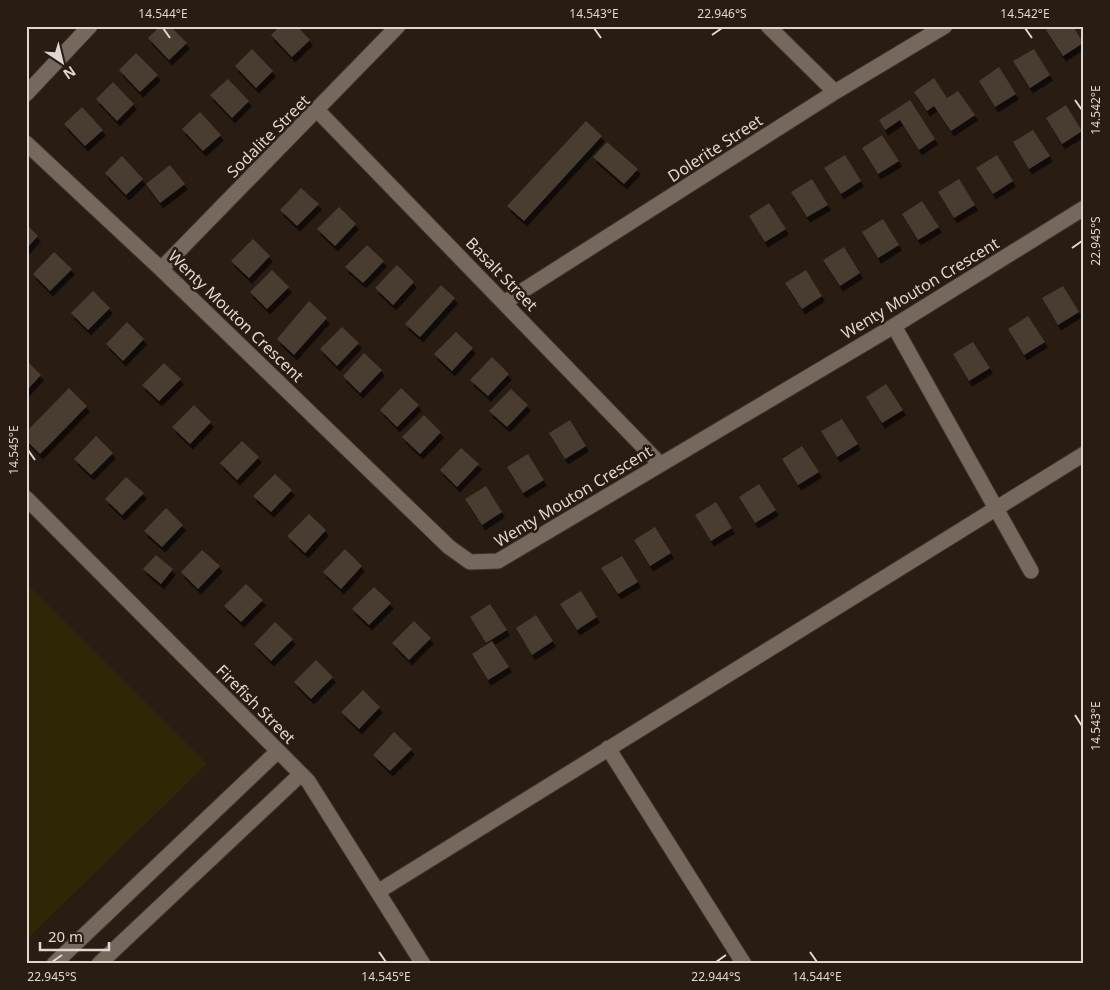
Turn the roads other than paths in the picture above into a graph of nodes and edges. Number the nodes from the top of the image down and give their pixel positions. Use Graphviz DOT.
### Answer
graph roads {
  1 [pos="90,26"];
  2 [pos="398,26"];
  3 [pos="768,26"];
  4 [pos="945,26"];
  5 [pos="835,92"];
  6 [pos="26,94"];
  7 [pos="317,110"];
  8 [pos="26,143"];
  9 [pos="1084,208"];
  10 [pos="161,268"];
  11 [pos="505,302"];
  12 [pos="894,326"];
  13 [pos="1084,454"];
  14 [pos="660,464"];
  15 [pos="26,498"];
  16 [pos="996,507"];
  17 [pos="1031,571"];
  18 [pos="608,748"];
  19 [pos="278,751"];
  20 [pos="301,774"];
  21 [pos="379,891"];
  22 [pos="54,964"];
  23 [pos="99,964"];
  24 [pos="422,964"];
  25 [pos="744,964"];
  1 -- 6 [label="street"];
  2 -- 7 [label="street, Sodalite Street"];
  3 -- 5 [label="street"];
  4 -- 5 [label="street, Dolerite Street"];
  5 -- 11 [label="street, Dolerite Street"];
  7 -- 10 [label="street, Sodalite Street"];
  7 -- 11 [label="street, Basalt Street"];
  8 -- 10 [label="street, Wenty Mouton Crescent"];
  9 -- 12 [label="street, Wenty Mouton Crescent"];
  10 -- 14 [label="street, Wenty Mouton Crescent"];
  11 -- 14 [label="street, Basalt Street"];
  12 -- 14 [label="street, Wenty Mouton Crescent"];
  12 -- 16 [label="street"];
  13 -- 16 [label="street"];
  15 -- 19 [label="street, Firefish Street"];
  16 -- 17 [label="street"];
  16 -- 18 [label="street"];
  18 -- 21 [label="street"];
  18 -- 25 [label="street"];
  19 -- 20 [label="street, Firefish Street"];
  19 -- 22 [label="street"];
  20 -- 21 [label="street, Firefish Street"];
  20 -- 23 [label="street"];
  21 -- 24 [label="street, Firefish Street"];
}
